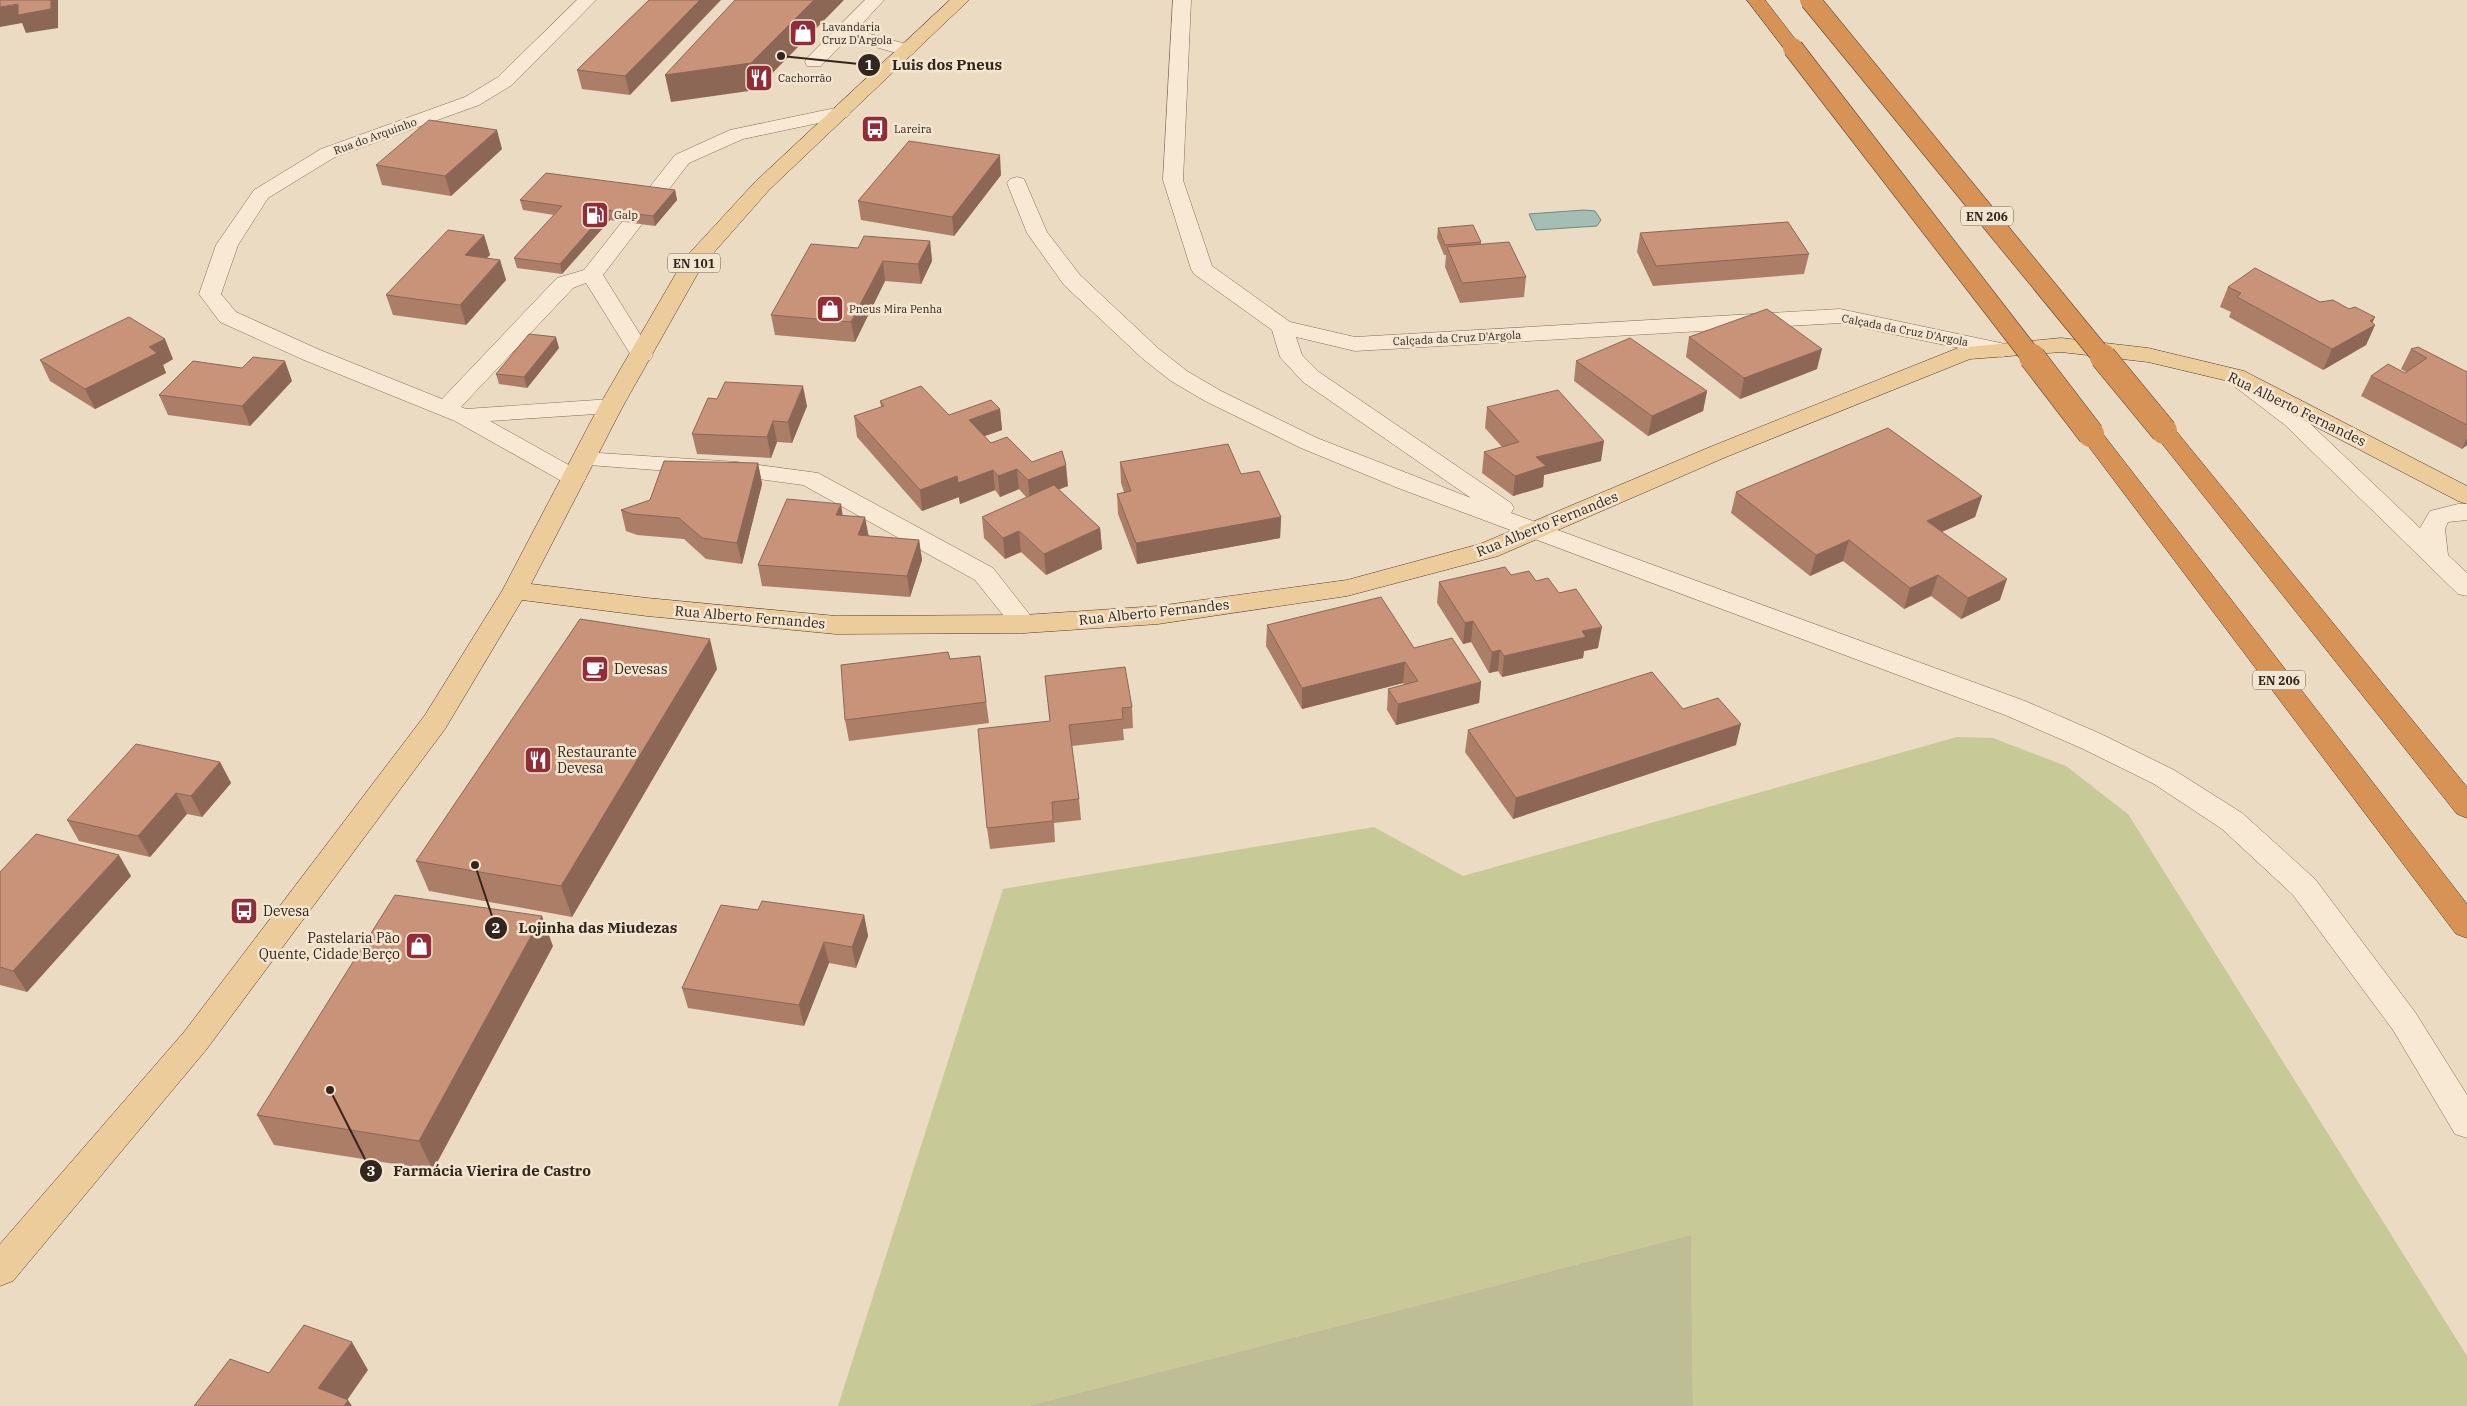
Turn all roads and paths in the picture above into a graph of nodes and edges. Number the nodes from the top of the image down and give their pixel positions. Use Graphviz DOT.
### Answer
graph roads {
  1 [pos="586,0"];
  2 [pos="875,0"];
  3 [pos="960,0"];
  4 [pos="1182,0"];
  5 [pos="1756,0"];
  6 [pos="1810,0"];
  7 [pos="849,26"];
  8 [pos="907,50"];
  9 [pos="814,62"];
  10 [pos="840,112"];
  11 [pos="1017,183"];
  12 [pos="592,275"];
  13 [pos="1282,327"];
  14 [pos="2002,350"];
  15 [pos="642,354"];
  16 [pos="2236,376"];
  17 [pos="611,406"];
  18 [pos="454,413"];
  19 [pos="579,468"];
  20 [pos="2467,496"];
  21 [pos="2467,512"];
  22 [pos="1536,531"];
  23 [pos="2436,558"];
  24 [pos="2467,588"];
  25 [pos="515,591"];
  26 [pos="1024,624"];
  27 [pos="2467,807"];
  28 [pos="2467,926"];
  29 [pos="2467,1124"];
  30 [pos="0,1270"];
  1 -- 18 [label="street, Rua do Arquinho"];
  2 -- 7 [label="street"];
  3 -- 8 [label="main road, EN 101"];
  4 -- 13 [label="street, Calçada da Cruz D'Argola"];
  5 -- 28 [label="highway, EN 206, bridge"];
  6 -- 27 [label="highway, EN 206, bridge"];
  7 -- 8 [label="street"];
  7 -- 9 [label="street"];
  8 -- 10 [label="main road, EN 101"];
  10 -- 12 [label="street"];
  10 -- 15 [label="main road, EN 101"];
  11 -- 22 [label="street"];
  12 -- 15 [label="street"];
  12 -- 18 [label="street"];
  13 -- 14 [label="street, Calçada da Cruz D'Argola"];
  13 -- 22 [label="street"];
  14 -- 16 [label="main road, Rua Alberto Fernandes"];
  14 -- 22 [label="main road, Rua Alberto Fernandes"];
  15 -- 17 [label="main road, EN 101"];
  16 -- 20 [label="main road, Rua Alberto Fernandes"];
  16 -- 23 [label="street"];
  17 -- 18 [label="street, Rua do Arquinho"];
  17 -- 19 [label="main road, EN 101"];
  18 -- 19 [label="street, Rua do Arquinho"];
  19 -- 25 [label="main road, EN 101"];
  19 -- 26 [label="street"];
  21 -- 23 [label="street"];
  22 -- 26 [label="main road, Rua Alberto Fernandes"];
  22 -- 29 [label="street"];
  23 -- 24 [label="street"];
  25 -- 26 [label="main road, Rua Alberto Fernandes"];
  25 -- 30 [label="main road, EN 101"];
}
